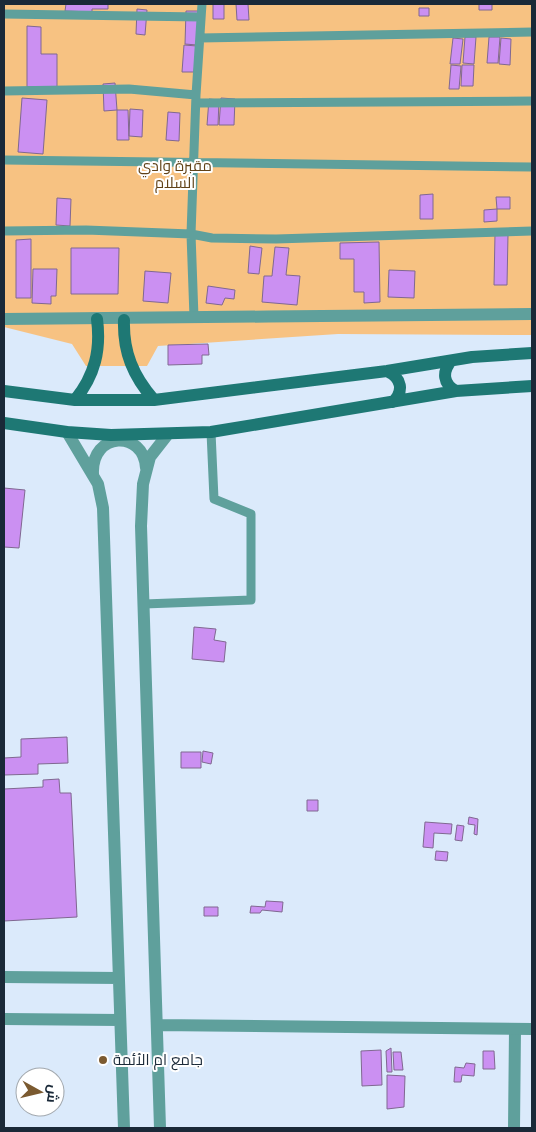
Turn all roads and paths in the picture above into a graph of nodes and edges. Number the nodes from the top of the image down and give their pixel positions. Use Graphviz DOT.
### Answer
graph roads {
  1 [pos="202,4"];
  2 [pos="4,14"];
  3 [pos="201,17"];
  4 [pos="532,32"];
  5 [pos="200,38"];
  6 [pos="4,90"];
  7 [pos="197,99"];
  8 [pos="532,101"];
  9 [pos="4,160"];
  10 [pos="193,164"];
  11 [pos="532,167"];
  12 [pos="4,231"];
  13 [pos="532,231"];
  14 [pos="191,234"];
  15 [pos="532,314"];
  16 [pos="194,316"];
  17 [pos="4,319"];
  18 [pos="97,319"];
  19 [pos="124,320"];
  20 [pos="532,353"];
  21 [pos="451,361"];
  22 [pos="388,371"];
  23 [pos="532,386"];
  24 [pos="4,391"];
  25 [pos="456,391"];
  26 [pos="75,400"];
  27 [pos="154,400"];
  28 [pos="393,402"];
  29 [pos="4,423"];
  30 [pos="67,432"];
  31 [pos="211,432"];
  32 [pos="168,434"];
  33 [pos="146,473"];
  34 [pos="93,475"];
  35 [pos="144,604"];
  36 [pos="4,977"];
  37 [pos="119,978"];
  38 [pos="4,1019"];
  39 [pos="120,1020"];
  40 [pos="157,1024"];
  41 [pos="515,1029"];
  42 [pos="532,1030"];
  43 [pos="124,1128"];
  44 [pos="160,1128"];
  45 [pos="514,1128"];
  1 -- 3 [label="lane"];
  2 -- 3 [label="lane"];
  3 -- 5 [label="lane"];
  4 -- 5 [label="lane"];
  5 -- 7 [label="lane"];
  6 -- 7 [label="lane"];
  7 -- 8 [label="lane"];
  7 -- 10 [label="lane"];
  9 -- 10 [label="lane"];
  10 -- 11 [label="lane"];
  10 -- 14 [label="lane"];
  12 -- 14 [label="lane"];
  13 -- 14 [label="lane"];
  14 -- 16 [label="lane"];
  15 -- 16 [label="street"];
  16 -- 19 [label="street"];
  17 -- 18 [label="street"];
  18 -- 19 [label="street"];
  18 -- 26 [label="main road"];
  19 -- 27 [label="main road"];
  20 -- 21 [label="main road"];
  21 -- 22 [label="main road"];
  21 -- 25 [label="main road"];
  22 -- 27 [label="main road"];
  22 -- 28 [label="main road"];
  23 -- 25 [label="main road"];
  24 -- 26 [label="main road"];
  25 -- 28 [label="main road"];
  26 -- 27 [label="main road"];
  28 -- 31 [label="main road"];
  29 -- 30 [label="main road"];
  30 -- 32 [label="main road"];
  30 -- 34 [label="street"];
  31 -- 32 [label="main road"];
  31 -- 35 [label="lane"];
  32 -- 33 [label="street"];
  33 -- 34 [label="street"];
  33 -- 35 [label="street"];
  34 -- 37 [label="street"];
  35 -- 40 [label="street"];
  36 -- 37 [label="street"];
  37 -- 39 [label="street"];
  38 -- 39 [label="street"];
  39 -- 43 [label="street"];
  40 -- 41 [label="street"];
  40 -- 44 [label="street"];
  41 -- 42 [label="street"];
  41 -- 45 [label="street"];
}
